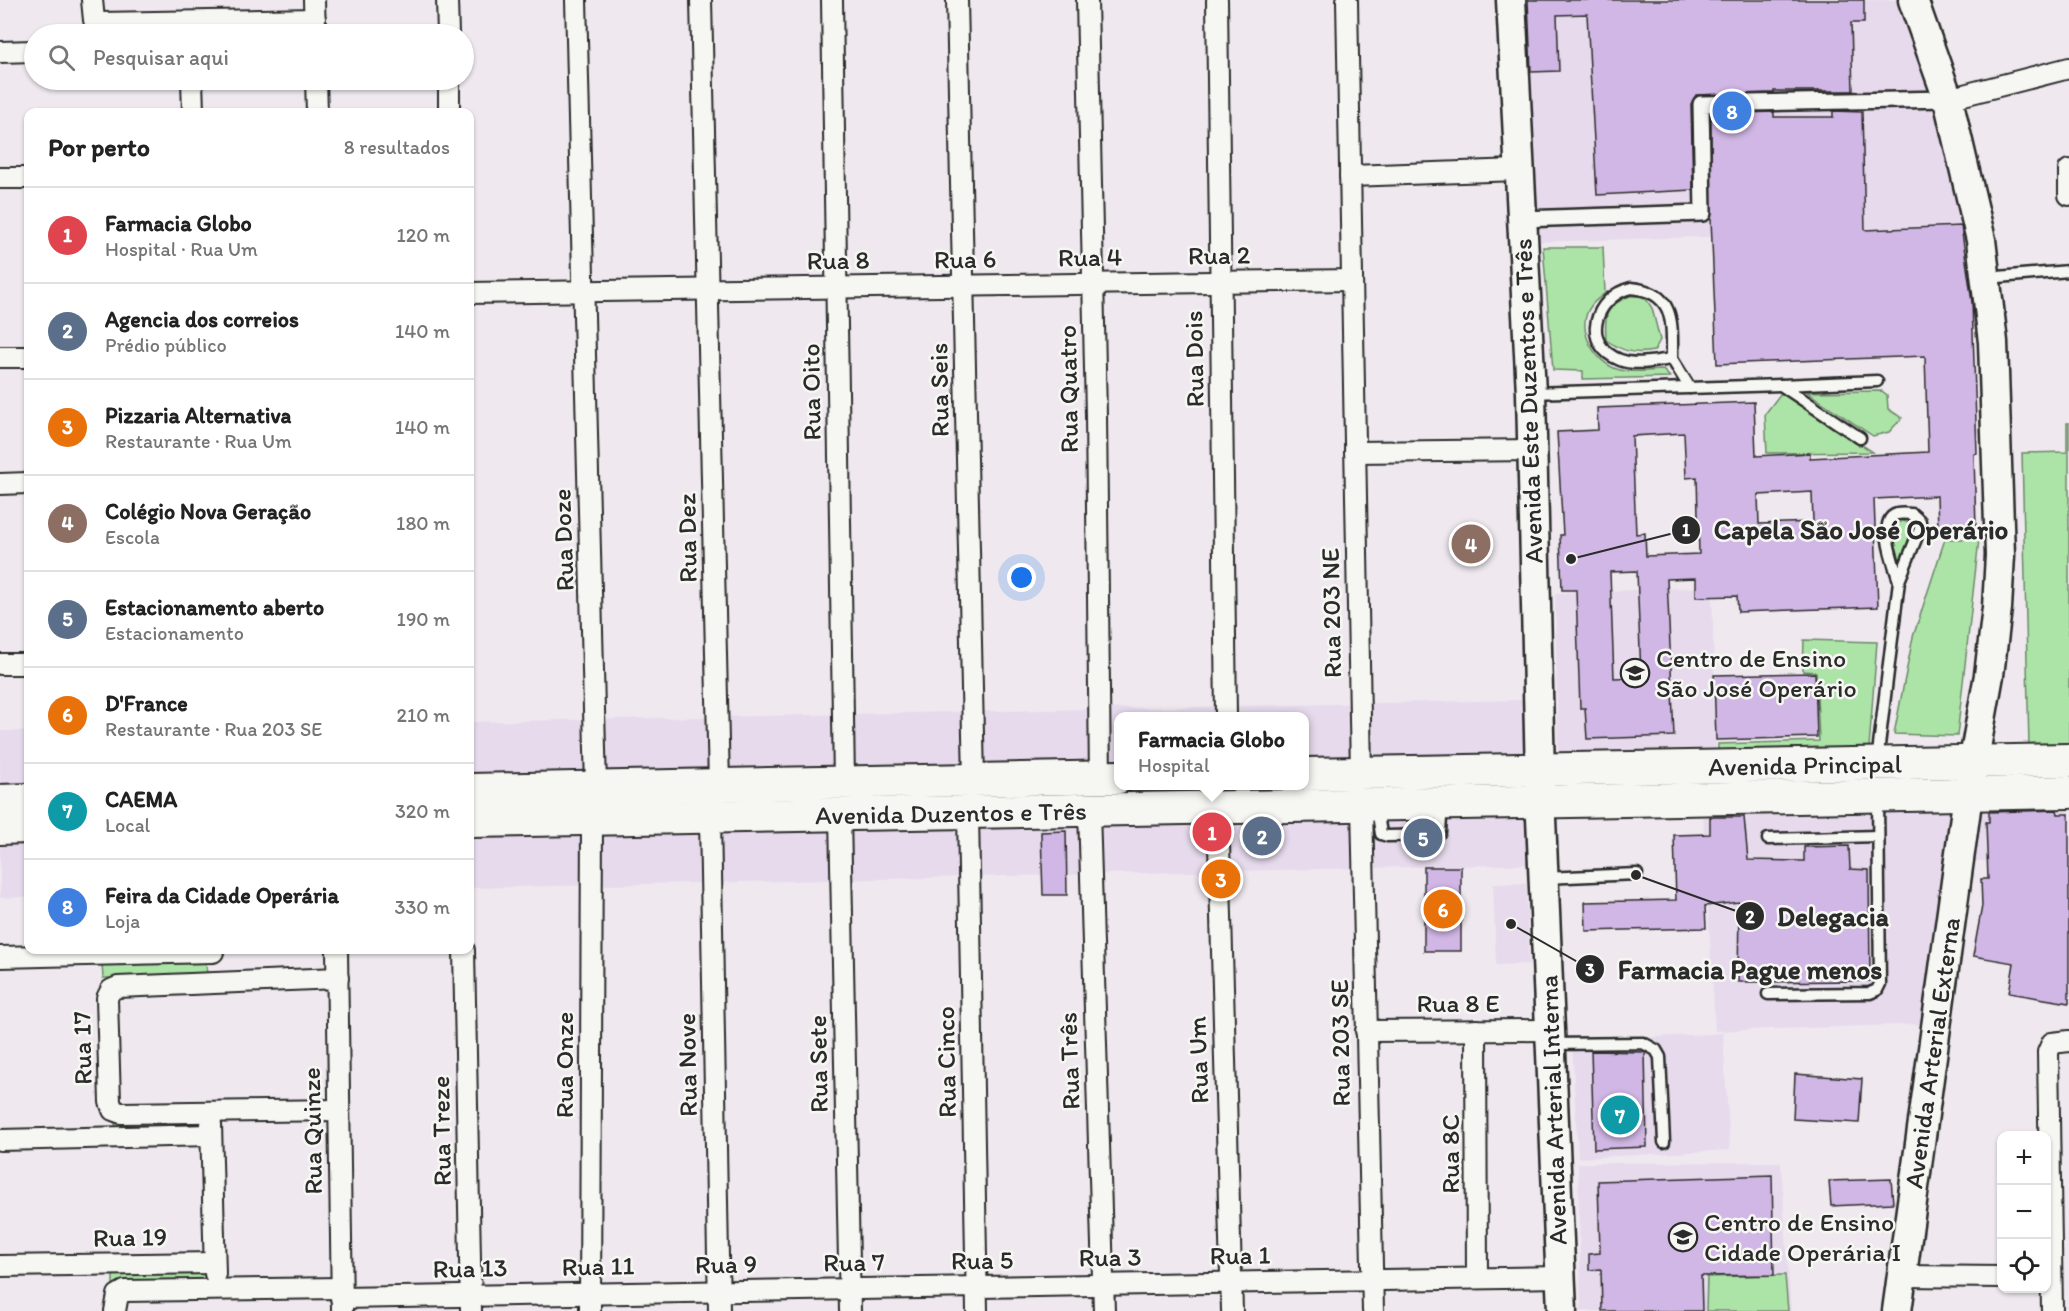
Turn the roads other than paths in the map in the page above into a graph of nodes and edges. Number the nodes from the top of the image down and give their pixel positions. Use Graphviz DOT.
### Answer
graph roads {
  1 [pos="92,0"];
  2 [pos="447,0"];
  3 [pos="576,0"];
  4 [pos="701,0"];
  5 [pos="832,0"];
  6 [pos="957,0"];
  7 [pos="1086,0"];
  8 [pos="1217,0"];
  9 [pos="1347,0"];
  10 [pos="1511,0"];
  11 [pos="1913,0"];
  12 [pos="315,18"];
  13 [pos="118,24"];
  14 [pos="240,24"];
  15 [pos="448,24"];
  16 [pos="24,51"];
  17 [pos="0,52"];
  18 [pos="2069,68"];
  19 [pos="192,90"];
  20 [pos="316,90"];
  21 [pos="449,90"];
  22 [pos="1948,99"];
  23 [pos="193,108"];
  24 [pos="317,108"];
  25 [pos="449,108"];
  26 [pos="2069,170"];
  27 [pos="1518,171"];
  28 [pos="1350,176"];
  29 [pos="0,178"];
  30 [pos="24,178"];
  31 [pos="2069,195"];
  32 [pos="1521,219"];
  33 [pos="2069,271"];
  34 [pos="1986,278"];
  35 [pos="1352,280"];
  36 [pos="1220,282"];
  37 [pos="1152,283"];
  38 [pos="1093,284"];
  39 [pos="1028,285"];
  40 [pos="964,286"];
  41 [pos="837,287"];
  42 [pos="902,287"];
  43 [pos="708,289"];
  44 [pos="583,291"];
  45 [pos="474,293"];
  46 [pos="0,357"];
  47 [pos="24,357"];
  48 [pos="1672,359"];
  49 [pos="1877,381"];
  50 [pos="1781,385"];
  51 [pos="1689,387"];
  52 [pos="1531,393"];
  53 [pos="1860,438"];
  54 [pos="1533,450"];
  55 [pos="1355,452"];
  56 [pos="24,483"];
  57 [pos="0,484"];
  58 [pos="1899,581"];
  59 [pos="0,664"];
  60 [pos="24,664"];
  61 [pos="1226,712"];
  62 [pos="2069,760"];
  63 [pos="1939,762"];
  64 [pos="1973,762"];
  65 [pos="1877,764"];
  66 [pos="1540,770"];
  67 [pos="1361,773"];
  68 [pos="1309,774"];
  69 [pos="1110,777"];
  70 [pos="974,780"];
  71 [pos="844,782"];
  72 [pos="719,785"];
  73 [pos="596,788"];
  74 [pos="474,790"];
  75 [pos="2069,792"];
  76 [pos="1968,795"];
  77 [pos="1878,796"];
  78 [pos="24,800"];
  79 [pos="0,801"];
  80 [pos="1541,801"];
  81 [pos="1369,805"];
  82 [pos="1218,808"];
  83 [pos="1089,810"];
  84 [pos="968,813"];
  85 [pos="840,816"];
  86 [pos="710,818"];
  87 [pos="592,819"];
  88 [pos="474,821"];
  89 [pos="0,828"];
  90 [pos="24,828"];
  91 [pos="1878,836"];
  92 [pos="1768,839"];
  93 [pos="1637,874"];
  94 [pos="1544,878"];
  95 [pos="113,954"];
  96 [pos="213,954"];
  97 [pos="337,954"];
  98 [pos="464,954"];
  99 [pos="0,957"];
  100 [pos="338,978"];
  101 [pos="214,983"];
  102 [pos="1768,994"];
  103 [pos="1476,1030"];
  104 [pos="1366,1031"];
  105 [pos="1550,1037"];
  106 [pos="2069,1041"];
  107 [pos="339,1110"];
  108 [pos="211,1112"];
  109 [pos="211,1135"];
  110 [pos="0,1140"];
  111 [pos="1664,1143"];
  112 [pos="2049,1239"];
  113 [pos="214,1263"];
  114 [pos="0,1266"];
  115 [pos="1901,1276"];
  116 [pos="1560,1277"];
  117 [pos="1477,1278"];
  118 [pos="1997,1278"];
  119 [pos="1372,1280"];
  120 [pos="1231,1283"];
  121 [pos="1103,1284"];
  122 [pos="1173,1284"];
  123 [pos="1048,1286"];
  124 [pos="977,1287"];
  125 [pos="215,1288"];
  126 [pos="918,1288"];
  127 [pos="850,1289"];
  128 [pos="791,1290"];
  129 [pos="718,1291"];
  130 [pos="663,1292"];
  131 [pos="2050,1293"];
  132 [pos="535,1294"];
  133 [pos="341,1299"];
  134 [pos="590,1302"];
  135 [pos="471,1303"];
  136 [pos="115,1311"];
  137 [pos="719,1311"];
  138 [pos="850,1311"];
  139 [pos="977,1311"];
  140 [pos="1104,1311"];
  141 [pos="1232,1311"];
  142 [pos="1373,1311"];
  143 [pos="1562,1311"];
  144 [pos="1896,1311"];
  145 [pos="2052,1311"];
  1 -- 13 [label="street"];
  2 -- 15 [label="street"];
  3 -- 44 [label="street, Rua Doze"];
  4 -- 43 [label="street, Rua Dez"];
  5 -- 41 [label="street, Rua Oito"];
  6 -- 40 [label="street, Rua Seis"];
  7 -- 38 [label="street, Rua Quatro"];
  8 -- 36 [label="street, Rua Dois"];
  9 -- 28 [label="street, Rua 203 NE"];
  10 -- 27 [label="main road, Avenida Este Duzentos e Três"];
  11 -- 22 [label="main road, Avenida Arterial Externa"];
  12 -- 14 [label="street"];
  16 -- 17 [label="street"];
  18 -- 22 [label="street"];
  19 -- 23 [label="street"];
  20 -- 24 [label="street"];
  21 -- 25 [label="street"];
  22 -- 32 [label="street"];
  22 -- 34 [label="main road, Avenida Arterial Externa"];
  26 -- 31 [label="street"];
  27 -- 28 [label="street"];
  27 -- 32 [label="main road, Avenida Este Duzentos e Três"];
  28 -- 35 [label="street, Rua 203 NE"];
  29 -- 30 [label="street"];
  32 -- 52 [label="main road, Avenida Este Duzentos e Três"];
  33 -- 34 [label="lane"];
  34 -- 64 [label="main road, Avenida Arterial Externa"];
  35 -- 36 [label="street, Rua 2"];
  35 -- 55 [label="street, Rua 203 NE"];
  36 -- 37 [label="street, Rua 2"];
  36 -- 61 [label="street, Rua Dois"];
  37 -- 38 [label="street, Rua 4"];
  38 -- 39 [label="street, Rua 4"];
  38 -- 69 [label="street, Rua Quatro"];
  39 -- 40 [label="street, Rua 6"];
  40 -- 42 [label="street, Rua 6"];
  40 -- 70 [label="street, Rua Seis"];
  41 -- 42 [label="street, Rua 8"];
  41 -- 43 [label="street, Rua 8"];
  41 -- 71 [label="street, Rua Oito"];
  43 -- 44 [label="street"];
  43 -- 72 [label="street, Rua Dez"];
  44 -- 45 [label="street"];
  44 -- 73 [label="street, Rua Doze"];
  46 -- 47 [label="street"];
  48 -- 48 [label="lane"];
  48 -- 51 [label="lane"];
  49 -- 50 [label="lane"];
  50 -- 51 [label="lane"];
  50 -- 53 [label="lane"];
  51 -- 52 [label="lane"];
  52 -- 54 [label="main road, Avenida Este Duzentos e Três"];
  54 -- 55 [label="street"];
  54 -- 66 [label="main road, Avenida Este Duzentos e Três"];
  55 -- 67 [label="street, Rua 203 NE"];
  56 -- 57 [label="street"];
  58 -- 58 [label="lane"];
  58 -- 65 [label="lane"];
  59 -- 60 [label="street"];
  62 -- 64 [label="main road, Avenida Principal"];
  63 -- 64 [label="main road, Avenida Principal"];
  63 -- 65 [label="main road, Avenida Principal"];
  63 -- 76 [label="main road"];
  64 -- 76 [label="main road, Avenida Arterial Externa"];
  65 -- 66 [label="main road, Avenida Principal"];
  66 -- 67 [label="main road"];
  66 -- 80 [label="main road, Avenida Este Duzentos e Três"];
  67 -- 68 [label="main road"];
  69 -- 70 [label="main road, Avenida Duzentos e Três"];
  70 -- 71 [label="main road, Avenida Duzentos e Três"];
  71 -- 72 [label="main road, Avenida Duzentos e Três"];
  72 -- 73 [label="main road, Avenida Duzentos e Três"];
  73 -- 74 [label="main road, Avenida Duzentos e Três"];
  75 -- 76 [label="main road, Avenida Principal"];
  76 -- 77 [label="main road, Avenida Principal"];
  76 -- 115 [label="main road, Avenida Arterial Externa"];
  77 -- 80 [label="main road, Avenida Principal"];
  77 -- 91 [label="lane"];
  78 -- 79 [label="main road"];
  80 -- 81 [label="main road, Avenida Duzentos e Três"];
  80 -- 94 [label="main road, Avenida Arterial Interna"];
  81 -- 82 [label="main road, Avenida Duzentos e Três"];
  81 -- 104 [label="street, Rua 203 SE"];
  82 -- 83 [label="main road, Avenida Duzentos e Três"];
  82 -- 120 [label="street, Rua Um"];
  83 -- 84 [label="main road, Avenida Duzentos e Três"];
  83 -- 121 [label="street, Rua Três"];
  84 -- 85 [label="main road, Avenida Duzentos e Três"];
  84 -- 124 [label="street, Rua Cinco"];
  85 -- 86 [label="main road, Avenida Duzentos e Três"];
  85 -- 127 [label="street, Rua Sete"];
  86 -- 87 [label="main road, Avenida Duzentos e Três"];
  86 -- 129 [label="street, Rua Nove"];
  87 -- 88 [label="main road, Avenida Duzentos e Três"];
  87 -- 134 [label="street, Rua Onze"];
  89 -- 90 [label="main road"];
  91 -- 92 [label="lane"];
  91 -- 102 [label="lane"];
  93 -- 94 [label="lane"];
  94 -- 105 [label="main road, Avenida Arterial Interna"];
  95 -- 99 [label="street"];
  96 -- 101 [label="street"];
  97 -- 100 [label="street, Rua Quinze"];
  98 -- 135 [label="street, Rua Treze"];
  100 -- 101 [label="street, Rua 17"];
  100 -- 107 [label="street, Rua Quinze"];
  101 -- 108 [label="street, Rua 17"];
  103 -- 104 [label="street, Rua 8 E"];
  103 -- 105 [label="street, Rua 8 E"];
  103 -- 117 [label="street, Rua 8C"];
  104 -- 119 [label="street, Rua 203 SE"];
  105 -- 111 [label="lane"];
  105 -- 116 [label="main road, Avenida Arterial Interna"];
  106 -- 112 [label="street"];
  107 -- 108 [label="street, Rua 17"];
  107 -- 133 [label="street, Rua Quinze"];
  108 -- 109 [label="street"];
  109 -- 110 [label="street"];
  109 -- 113 [label="street"];
  113 -- 114 [label="street, Rua 19"];
  113 -- 125 [label="street"];
  115 -- 118 [label="street"];
  115 -- 144 [label="main road, Avenida Arterial Externa"];
  116 -- 117 [label="street"];
  116 -- 143 [label="main road, Avenida Arterial Interna"];
  117 -- 119 [label="street"];
  119 -- 120 [label="street, Rua 1"];
  119 -- 142 [label="street, Rua 203 SE"];
  120 -- 122 [label="street, Rua 1"];
  120 -- 141 [label="street, Rua Um"];
  121 -- 122 [label="street, Rua 3"];
  121 -- 123 [label="street, Rua 3"];
  121 -- 140 [label="street, Rua Três"];
  123 -- 124 [label="street, Rua 5"];
  124 -- 126 [label="street, Rua 5"];
  124 -- 139 [label="street, Rua Cinco"];
  125 -- 133 [label="street, Rua 19"];
  125 -- 136 [label="street, Rua 19"];
  126 -- 127 [label="street, Rua 7"];
  127 -- 128 [label="street, Rua 7"];
  127 -- 138 [label="street, Rua Sete"];
  128 -- 129 [label="street, Rua 9"];
  129 -- 130 [label="street, Rua 9"];
  129 -- 137 [label="street, Rua Nove"];
  130 -- 134 [label="street, Rua 11"];
  131 -- 145 [label="street"];
  132 -- 134 [label="street, Rua 11"];
  132 -- 135 [label="street, Rua 13"];
  133 -- 135 [label="street, Rua 13"];
}
